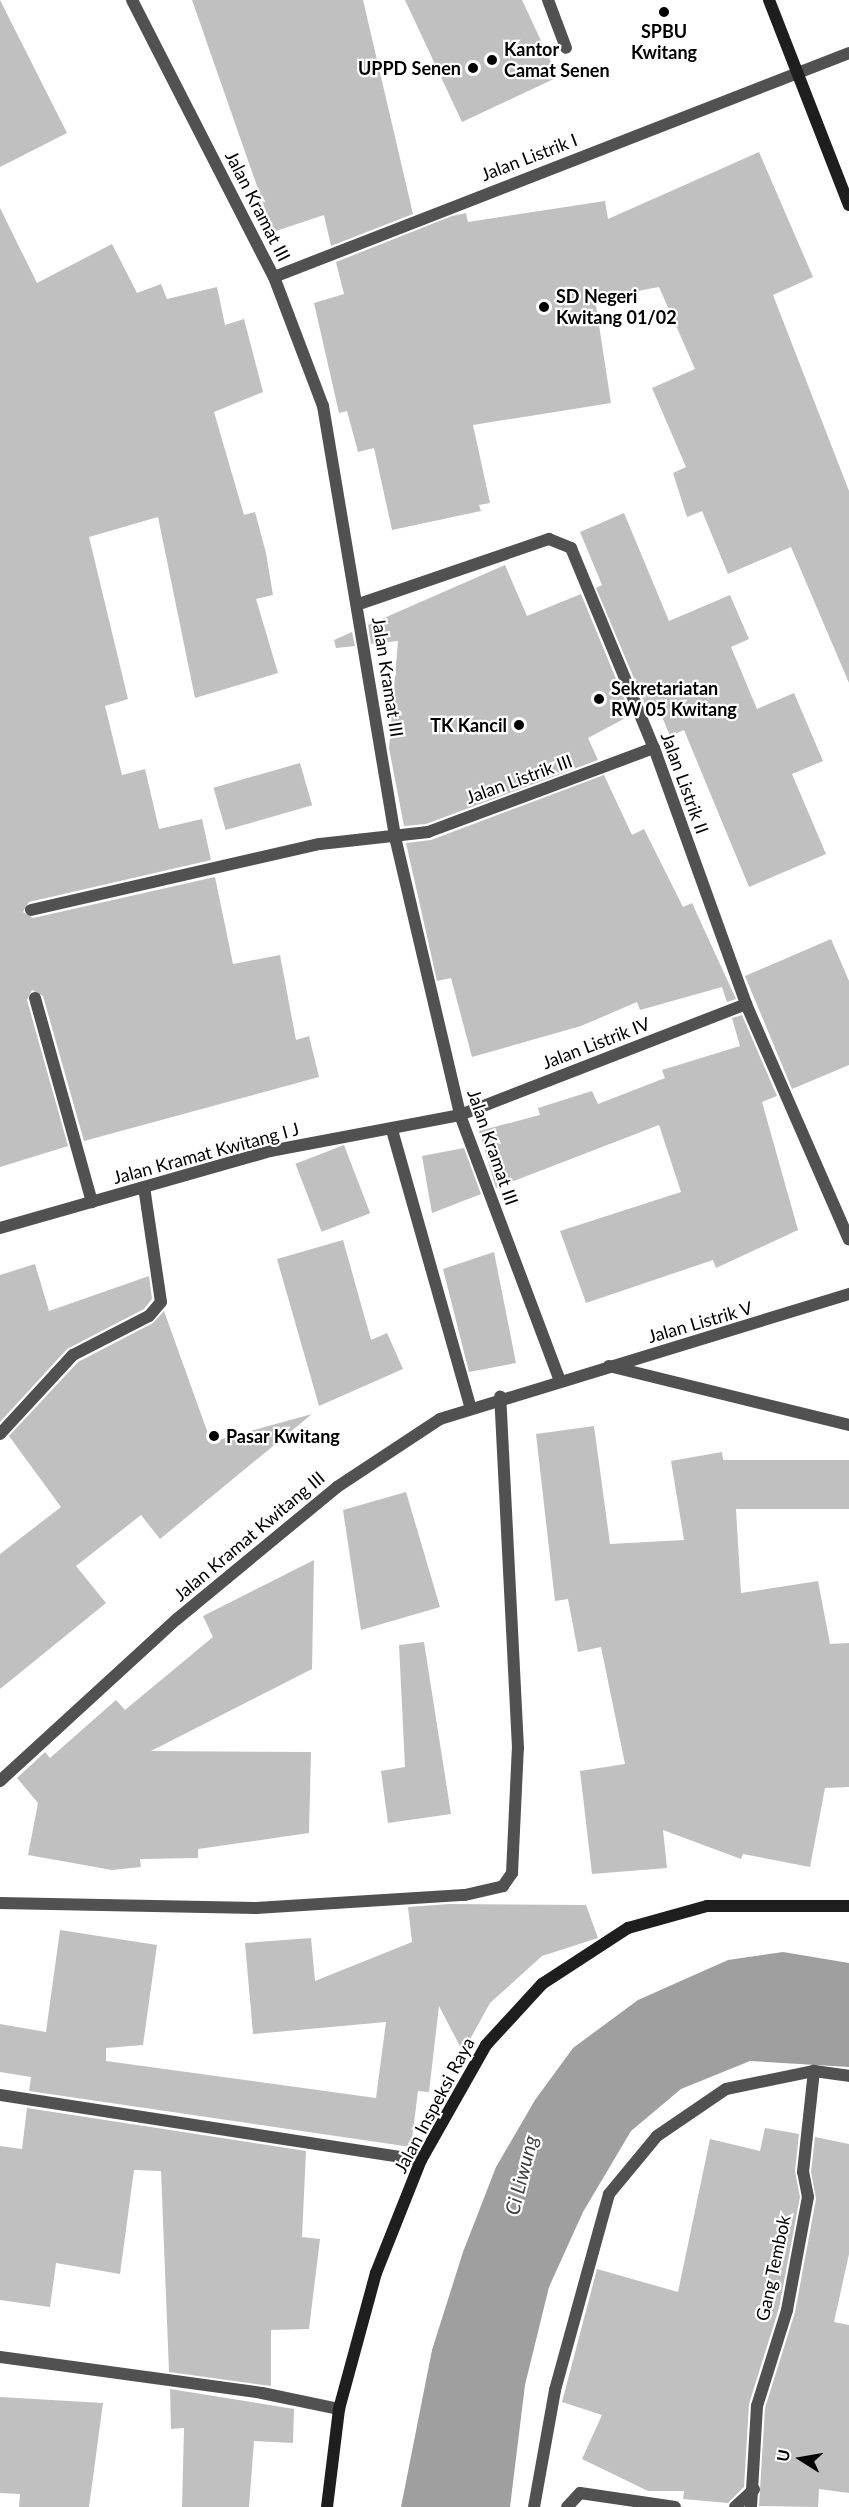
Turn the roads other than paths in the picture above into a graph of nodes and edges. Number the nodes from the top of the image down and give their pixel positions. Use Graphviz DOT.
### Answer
graph roads {
  1 [pos="132,0"];
  2 [pos="548,0"];
  3 [pos="769,0"];
  4 [pos="566,48"];
  5 [pos="849,53"];
  6 [pos="797,71"];
  7 [pos="849,205"];
  8 [pos="274,277"];
  9 [pos="359,604"];
  10 [pos="654,748"];
  11 [pos="395,837"];
  12 [pos="31,910"];
  13 [pos="35,998"];
  14 [pos="746,1004"];
  15 [pos="460,1115"];
  16 [pos="392,1130"];
  17 [pos="144,1187"];
  18 [pos="92,1202"];
  19 [pos="0,1228"];
  20 [pos="849,1240"];
  21 [pos="849,1294"];
  22 [pos="608,1366"];
  23 [pos="560,1379"];
  24 [pos="500,1396"];
  25 [pos="470,1406"];
  26 [pos="849,1425"];
  27 [pos="0,1434"];
  28 [pos="0,1780"];
  29 [pos="0,1903"];
  30 [pos="849,1906"];
  31 [pos="814,2071"];
  32 [pos="849,2076"];
  33 [pos="0,2095"];
  34 [pos="421,2160"];
  35 [pos="0,2357"];
  36 [pos="339,2409"];
  37 [pos="754,2489"];
  38 [pos="327,2507"];
  39 [pos="534,2507"];
  40 [pos="567,2507"];
  41 [pos="675,2507"];
  42 [pos="735,2507"];
  43 [pos="751,2507"];
  1 -- 8 [label="street, Jalan Kramat III"];
  2 -- 4 [label="street"];
  3 -- 6 [label="street"];
  5 -- 6 [label="street, Jalan Listrik I"];
  6 -- 7 [label="street"];
  6 -- 8 [label="street, Jalan Listrik I"];
  8 -- 9 [label="street, Jalan Kramat III"];
  9 -- 10 [label="street, Jalan Listrik II"];
  9 -- 11 [label="street, Jalan Kramat III"];
  10 -- 11 [label="street, Jalan Listrik III"];
  10 -- 14 [label="street, Jalan Listrik II"];
  11 -- 12 [label="street, Jalan Listrik III"];
  11 -- 15 [label="street, Jalan Kramat III"];
  13 -- 18 [label="street"];
  14 -- 15 [label="street, Jalan Listrik IV"];
  14 -- 20 [label="street, Jalan Listrik II"];
  15 -- 16 [label="street, Jalan Kramat Kwitang I J"];
  15 -- 23 [label="street, Jalan Kramat III"];
  16 -- 17 [label="street, Jalan Kramat Kwitang I J"];
  16 -- 25 [label="street"];
  17 -- 18 [label="street, Jalan Kramat Kwitang I J"];
  17 -- 27 [label="street"];
  18 -- 19 [label="street, Jalan Kramat Kwitang I J"];
  21 -- 22 [label="street, Jalan Listrik V"];
  22 -- 23 [label="street, Jalan Listrik V"];
  22 -- 26 [label="street"];
  23 -- 24 [label="street, Jalan Kramat Kwitang III"];
  24 -- 25 [label="street, Jalan Kramat Kwitang III"];
  24 -- 29 [label="street"];
  25 -- 28 [label="street, Jalan Kramat Kwitang III"];
  30 -- 34 [label="street, Jalan Inspeksi Raya"];
  31 -- 32 [label="street"];
  31 -- 37 [label="street, Gang Tembok"];
  31 -- 39 [label="street"];
  33 -- 34 [label="street"];
  34 -- 36 [label="street, Jalan Inspeksi Raya"];
  35 -- 36 [label="street"];
  36 -- 38 [label="street, Jalan Inspeksi Raya"];
  37 -- 42 [label="street"];
  37 -- 43 [label="street, Gang Tembok"];
  40 -- 41 [label="street"];
}
